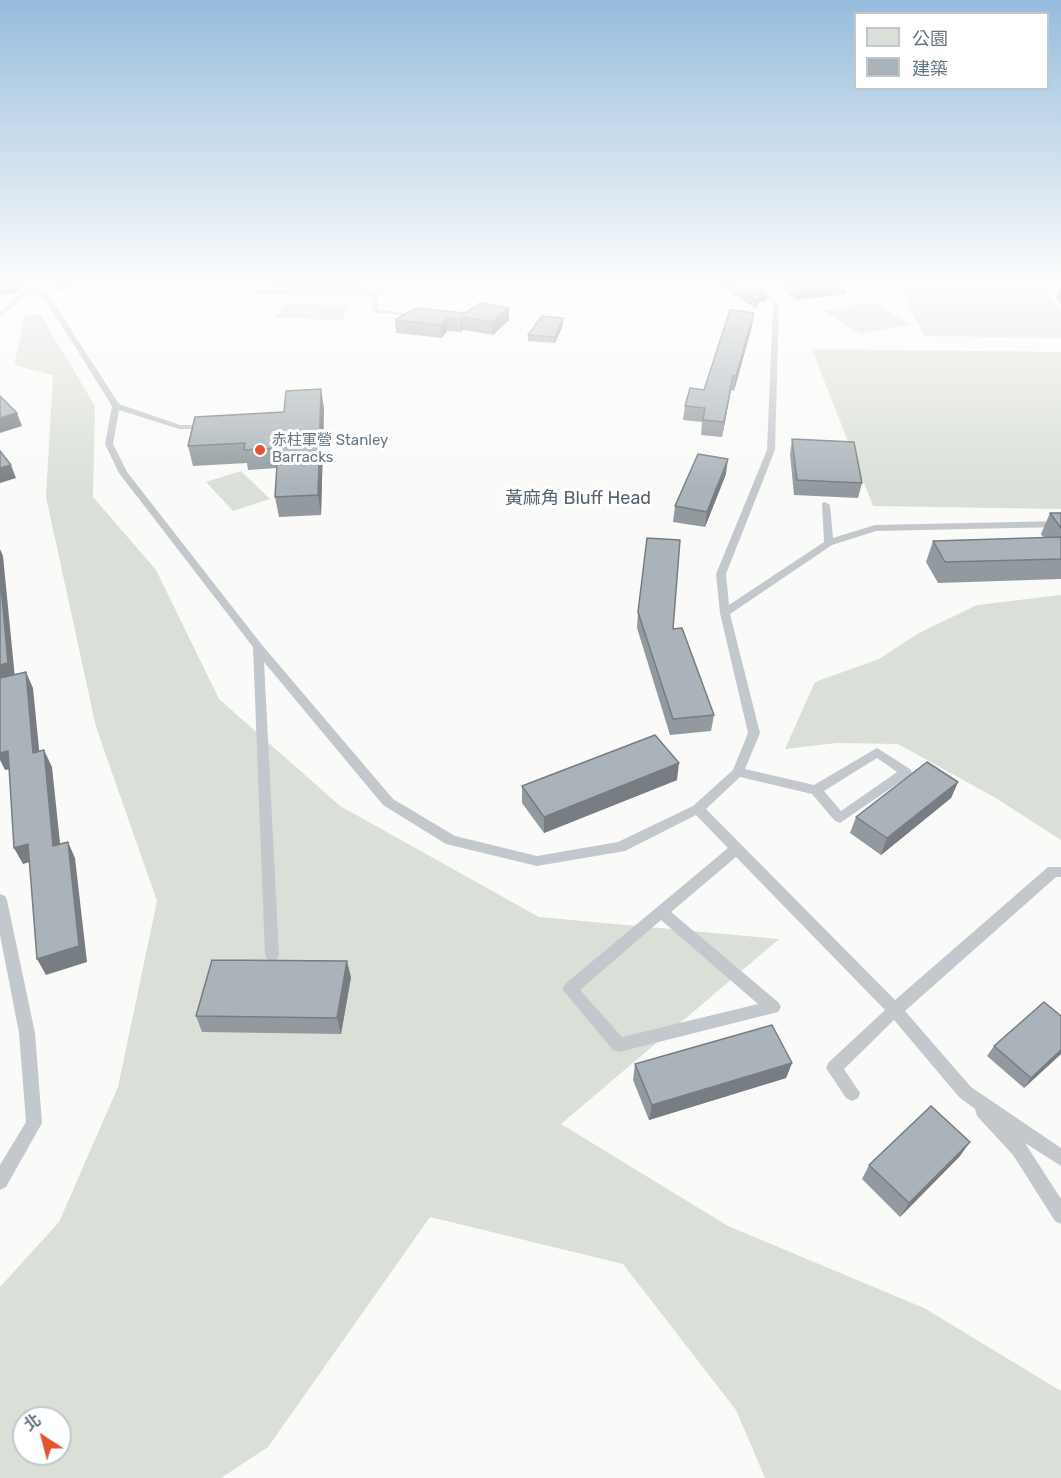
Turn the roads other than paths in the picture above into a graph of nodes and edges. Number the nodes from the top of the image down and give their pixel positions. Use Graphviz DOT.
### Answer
graph roads {
  1 [pos="81,351"];
  2 [pos="774,351"];
  3 [pos="116,406"];
  4 [pos="214,427"];
  5 [pos="825,505"];
  6 [pos="1061,524"];
  7 [pos="829,543"];
  8 [pos="725,613"];
  9 [pos="258,647"];
  10 [pos="738,772"];
  11 [pos="816,790"];
  12 [pos="698,809"];
  13 [pos="738,848"];
  14 [pos="1061,872"];
  15 [pos="0,900"];
  16 [pos="661,912"];
  17 [pos="272,955"];
  18 [pos="896,1010"];
  19 [pos="965,1092"];
  20 [pos="852,1093"];
  21 [pos="1061,1158"];
  22 [pos="0,1181"];
  23 [pos="1061,1215"];
  1 -- 3 [label="lane"];
  2 -- 8 [label="lane"];
  3 -- 4 [label="lane"];
  3 -- 9 [label="lane"];
  5 -- 7 [label="lane"];
  6 -- 7 [label="lane"];
  7 -- 8 [label="lane"];
  8 -- 10 [label="lane"];
  9 -- 12 [label="lane"];
  9 -- 17 [label="lane"];
  10 -- 11 [label="lane"];
  10 -- 12 [label="lane"];
  11 -- 11 [label="lane"];
  12 -- 13 [label="lane"];
  13 -- 16 [label="lane"];
  13 -- 18 [label="lane"];
  14 -- 18 [label="lane"];
  15 -- 22 [label="lane"];
  16 -- 16 [label="lane"];
  18 -- 19 [label="lane"];
  18 -- 20 [label="lane"];
  19 -- 21 [label="lane"];
  19 -- 23 [label="lane"];
}
